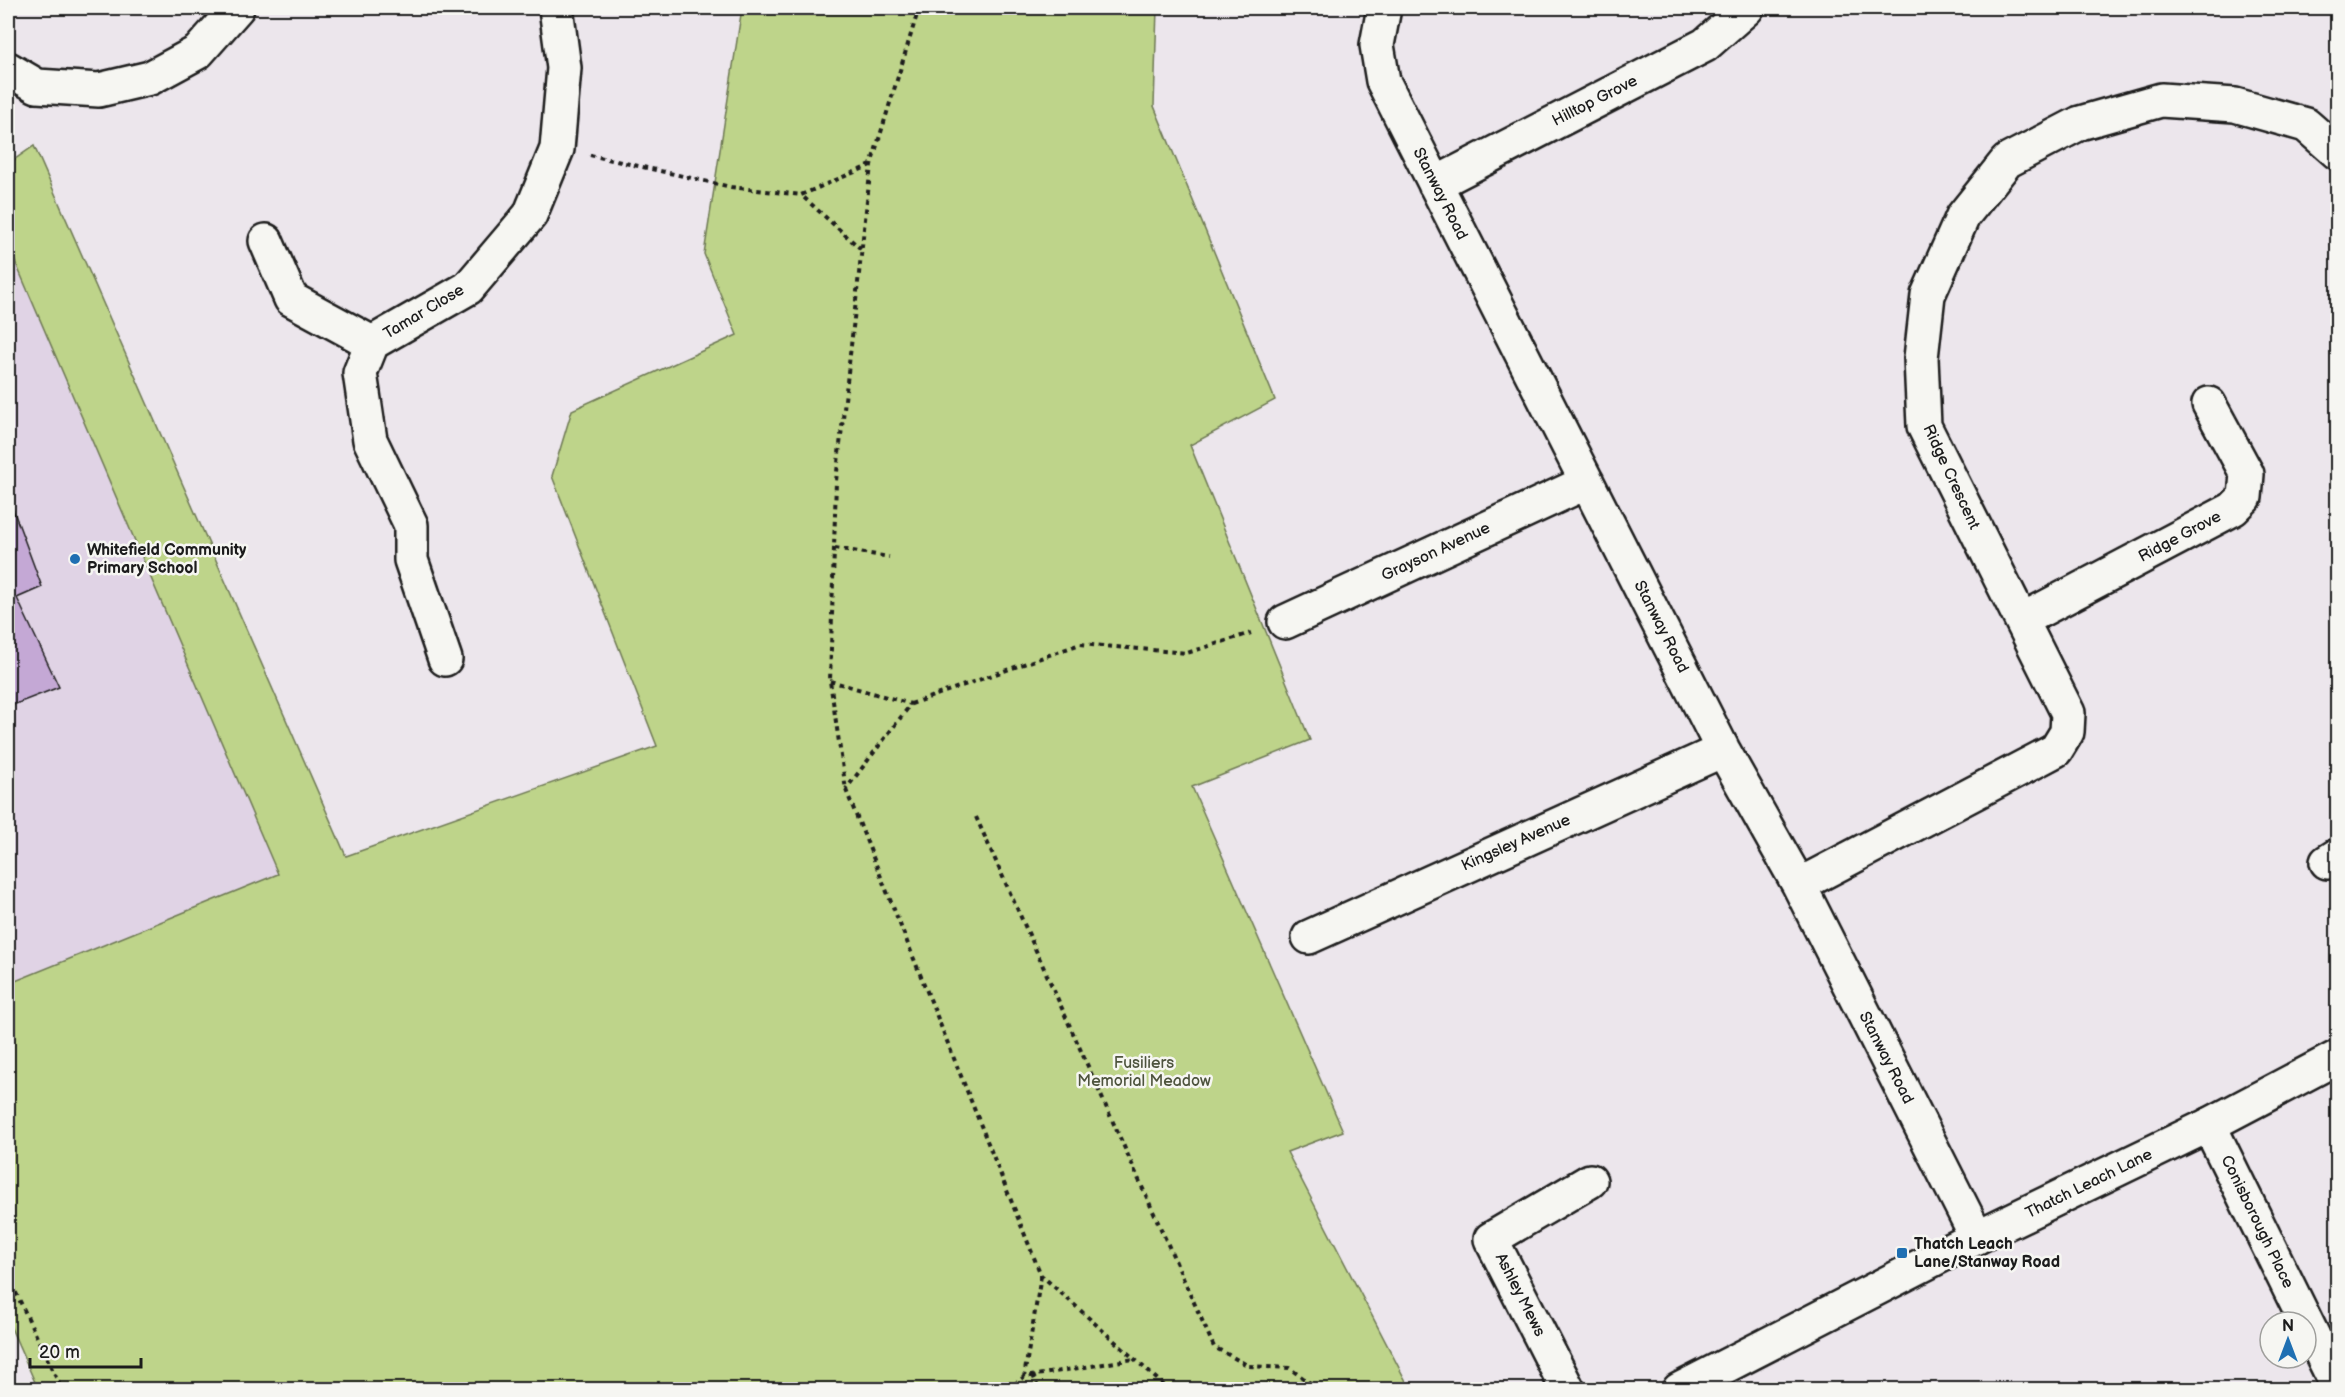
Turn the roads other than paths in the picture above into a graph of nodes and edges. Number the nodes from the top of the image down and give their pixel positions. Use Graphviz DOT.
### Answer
graph roads {
  1 [pos="237,8"];
  2 [pos="556,8"];
  3 [pos="1384,8"];
  4 [pos="1747,8"];
  5 [pos="8,69"];
  6 [pos="2337,153"];
  7 [pos="1435,183"];
  8 [pos="266,241"];
  9 [pos="372,343"];
  10 [pos="2209,404"];
  11 [pos="1587,482"];
  12 [pos="2022,620"];
  13 [pos="1285,622"];
  14 [pos="445,659"];
  15 [pos="1723,750"];
  16 [pos="1799,885"];
  17 [pos="1310,937"];
  18 [pos="2337,1057"];
  19 [pos="2209,1125"];
  20 [pos="1590,1181"];
  21 [pos="1977,1238"];
  22 [pos="2332,1385"];
  23 [pos="1568,1389"];
  24 [pos="1679,1389"];
  1 -- 5 [label="street"];
  2 -- 9 [label="street, Tamar Close"];
  3 -- 7 [label="street, Stanway Road"];
  4 -- 7 [label="street, Hilltop Grove"];
  6 -- 12 [label="street, Ridge Crescent"];
  7 -- 11 [label="street, Stanway Road"];
  8 -- 9 [label="street"];
  9 -- 14 [label="street, Tamar Close"];
  10 -- 12 [label="street, Ridge Grove"];
  11 -- 13 [label="street, Grayson Avenue"];
  11 -- 15 [label="street, Stanway Road"];
  12 -- 16 [label="street, Ridge Crescent"];
  15 -- 16 [label="street, Stanway Road"];
  15 -- 17 [label="street, Kingsley Avenue"];
  16 -- 21 [label="street, Stanway Road"];
  18 -- 19 [label="street, Thatch Leach Lane"];
  19 -- 21 [label="street, Thatch Leach Lane"];
  19 -- 22 [label="street, Conisborough Place"];
  20 -- 23 [label="street, Ashley Mews"];
  21 -- 24 [label="street, Thatch Leach Lane"];
}
